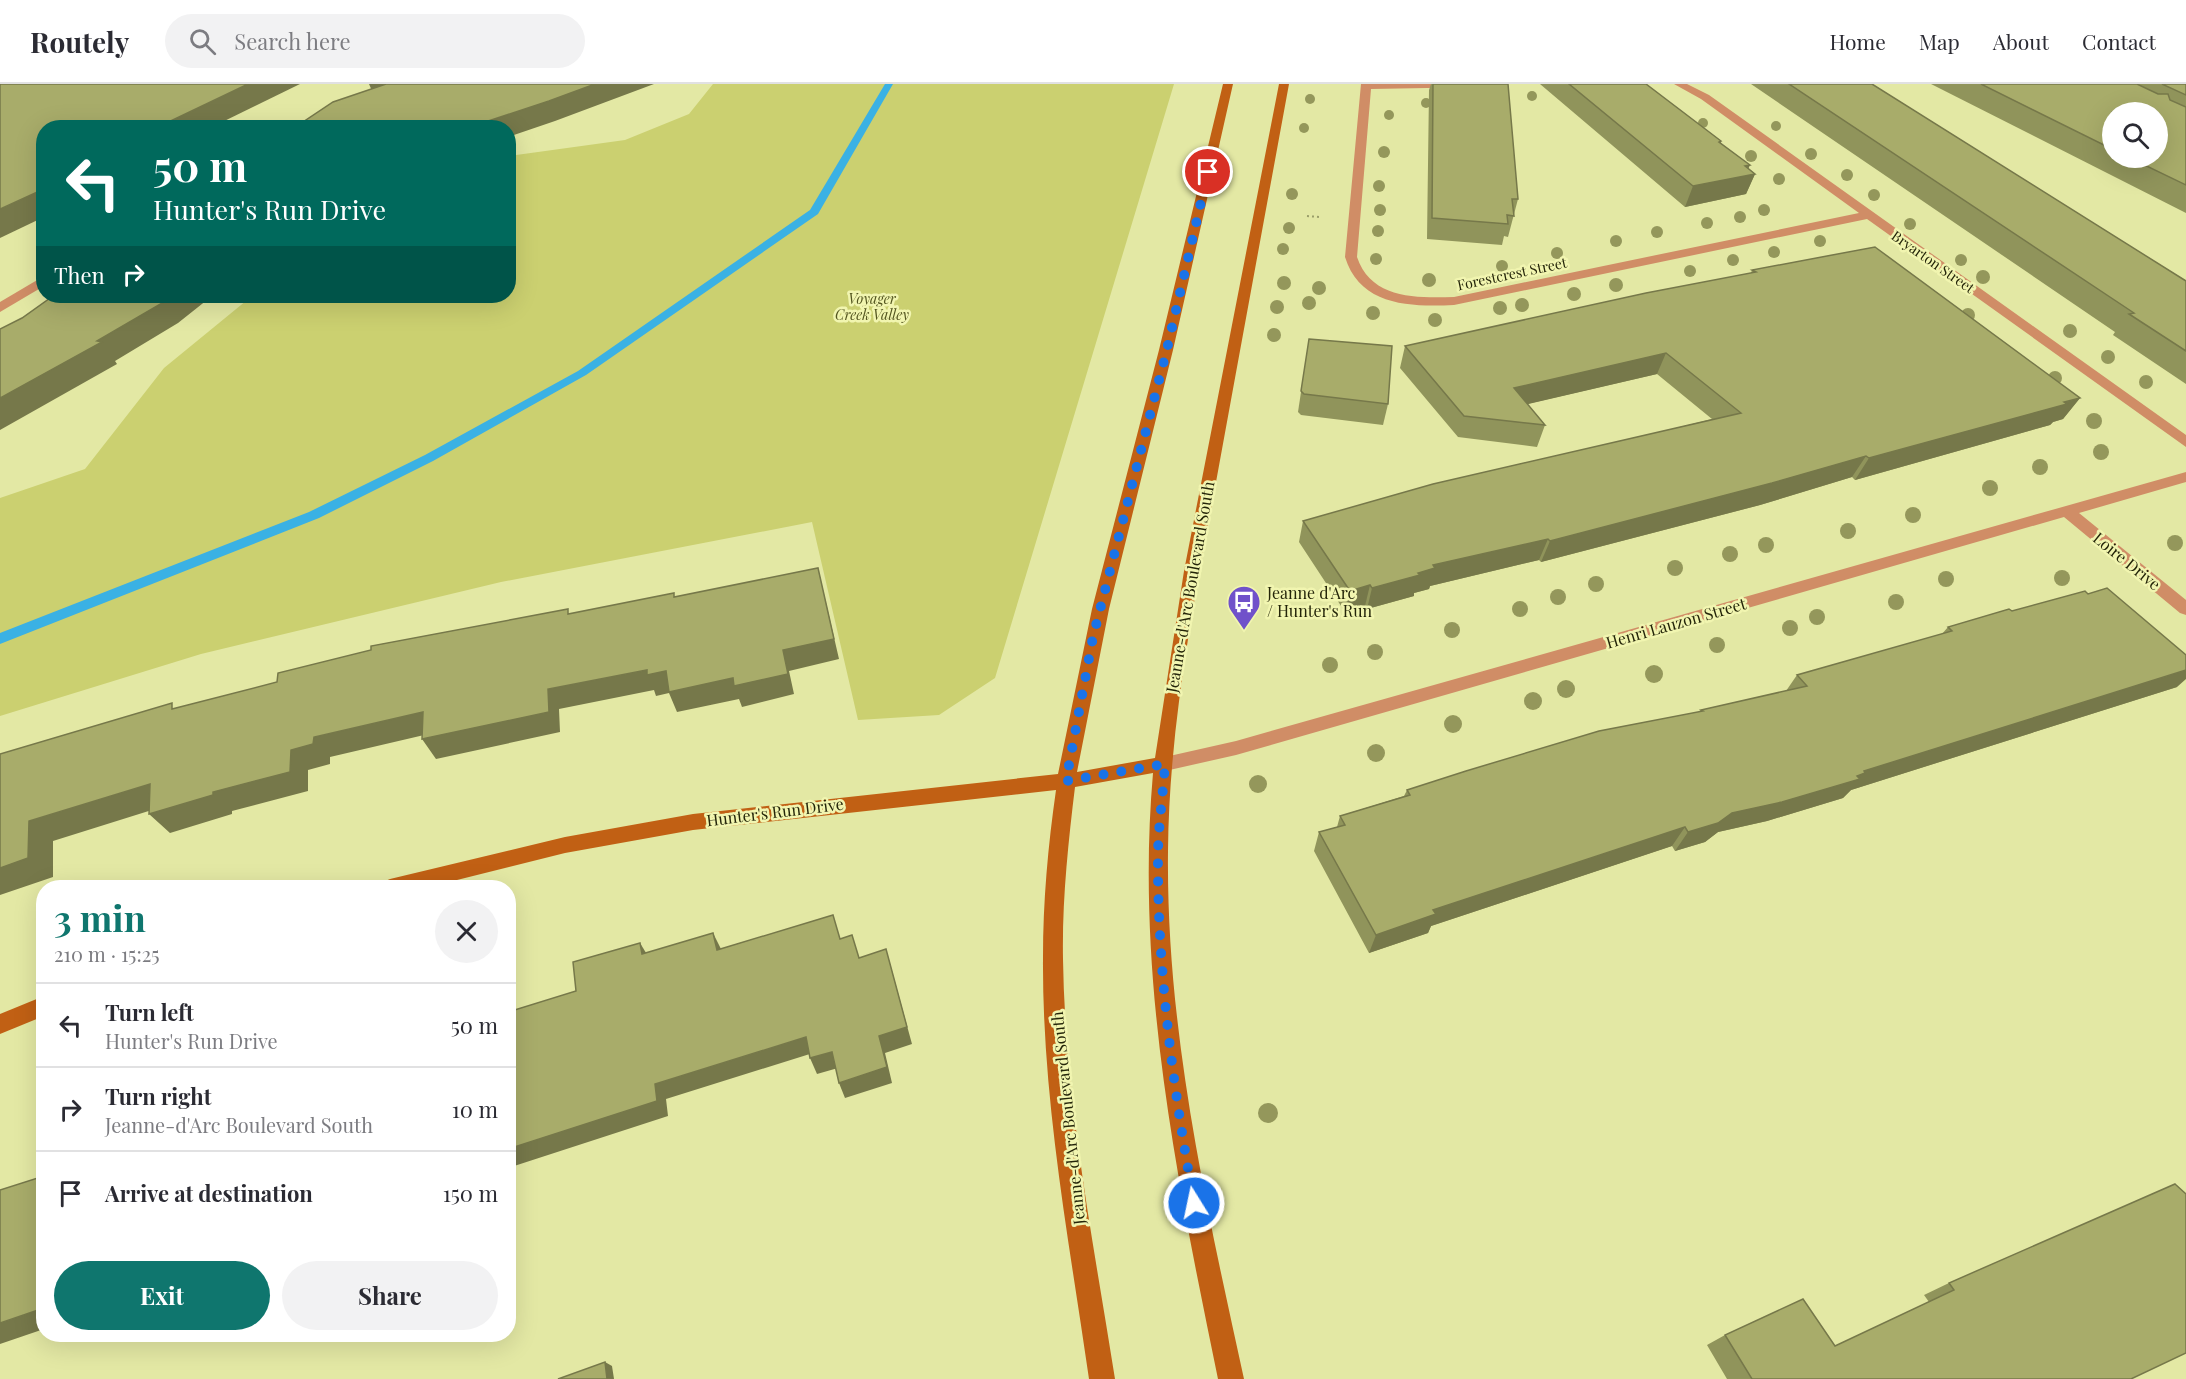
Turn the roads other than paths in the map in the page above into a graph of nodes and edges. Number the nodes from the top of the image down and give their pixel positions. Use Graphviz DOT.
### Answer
graph roads {
  1 [pos="1228,84"];
  2 [pos="1284,84"];
  3 [pos="1483,84"];
  4 [pos="1679,84"];
  5 [pos="1366,85"];
  6 [pos="1867,215"];
  7 [pos="36,285"];
  8 [pos="0,308"];
  9 [pos="2186,442"];
  10 [pos="2186,477"];
  11 [pos="2068,512"];
  12 [pos="2186,609"];
  13 [pos="1165,764"];
  14 [pos="1066,781"];
  15 [pos="423,880"];
  16 [pos="36,1009"];
  17 [pos="0,1024"];
  18 [pos="1102,1379"];
  19 [pos="1231,1379"];
  1 -- 14 [label="main road, Jeanne-d'Arc Boulevard South"];
  2 -- 13 [label="main road, Jeanne-d'Arc Boulevard South"];
  3 -- 5 [label="street"];
  4 -- 6 [label="street, Bryarton Street"];
  5 -- 6 [label="street, Forestcrest Street"];
  6 -- 9 [label="street, Bryarton Street"];
  7 -- 8 [label="street"];
  10 -- 11 [label="street, Henri Lauzon Street"];
  11 -- 12 [label="street, Loire Drive"];
  11 -- 13 [label="street, Henri Lauzon Street"];
  13 -- 14 [label="main road, Hunter's Run Drive"];
  13 -- 19 [label="main road, Jeanne-d'Arc Boulevard South"];
  14 -- 15 [label="main road, Hunter's Run Drive"];
  14 -- 18 [label="main road, Jeanne-d'Arc Boulevard South"];
  16 -- 17 [label="main road"];
}
